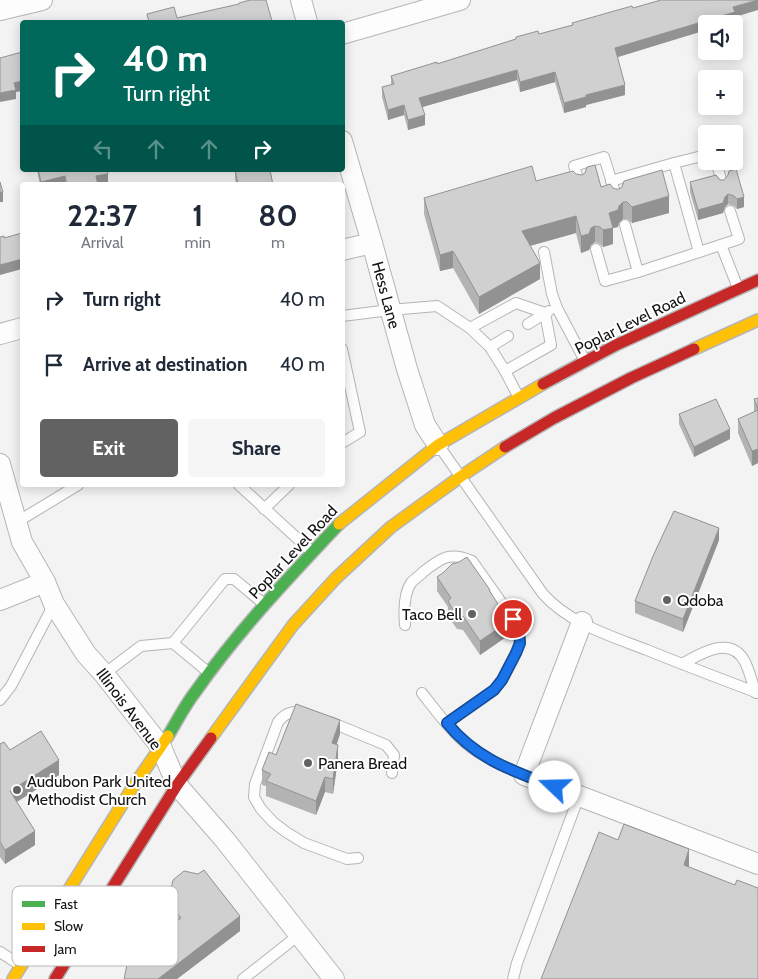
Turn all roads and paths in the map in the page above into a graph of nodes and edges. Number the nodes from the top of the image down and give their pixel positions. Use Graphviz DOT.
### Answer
graph roads {
  1 [pos="42,0"];
  2 [pos="301,0"];
  3 [pos="460,0"];
  4 [pos="0,10"];
  5 [pos="307,20"];
  6 [pos="345,33"];
  7 [pos="345,151"];
  8 [pos="698,157"];
  9 [pos="674,163"];
  10 [pos="718,170"];
  11 [pos="612,180"];
  12 [pos="722,183"];
  13 [pos="580,185"];
  14 [pos="617,199"];
  15 [pos="730,211"];
  16 [pos="625,225"];
  17 [pos="372,243"];
  18 [pos="721,245"];
  19 [pos="345,249"];
  20 [pos="596,249"];
  21 [pos="544,252"];
  22 [pos="699,252"];
  23 [pos="638,272"];
  24 [pos="758,280"];
  25 [pos="738,288"];
  26 [pos="557,308"];
  27 [pos="390,310"];
  28 [pos="545,313"];
  29 [pos="345,316"];
  30 [pos="758,320"];
  31 [pos="528,324"];
  32 [pos="470,328"];
  33 [pos="20,329"];
  34 [pos="0,334"];
  35 [pos="508,336"];
  36 [pos="490,347"];
  37 [pos="585,362"];
  38 [pos="345,363"];
  39 [pos="506,371"];
  40 [pos="518,398"];
  41 [pos="345,441"];
  42 [pos="438,445"];
  43 [pos="0,464"];
  44 [pos="460,477"];
  45 [pos="75,487"];
  46 [pos="241,487"];
  47 [pos="287,487"];
  48 [pos="264,509"];
  49 [pos="17,522"];
  50 [pos="312,552"];
  51 [pos="45,582"];
  52 [pos="0,600"];
  53 [pos="54,604"];
  54 [pos="265,604"];
  55 [pos="582,622"];
  56 [pos="405,625"];
  57 [pos="173,643"];
  58 [pos="682,664"];
  59 [pos="210,673"];
  60 [pos="104,674"];
  61 [pos="422,693"];
  62 [pos="757,693"];
  63 [pos="0,700"];
  64 [pos="447,723"];
  65 [pos="161,747"];
  66 [pos="392,773"];
  67 [pos="524,775"];
  68 [pos="177,785"];
  69 [pos="579,796"];
  70 [pos="358,858"];
  71 [pos="758,864"];
  72 [pos="71,886"];
  73 [pos="113,886"];
  74 [pos="300,934"];
  75 [pos="0,952"];
  76 [pos="12,960"];
  77 [pos="21,966"];
  78 [pos="62,966"];
  79 [pos="13,979"];
  80 [pos="54,979"];
  81 [pos="242,979"];
  82 [pos="334,979"];
  83 [pos="513,979"];
  1 -- 4 [label="street"];
  2 -- 5 [label="street"];
  3 -- 6 [label="street"];
  7 -- 17 [label="street, Hess Lane"];
  8 -- 9 [label="lane"];
  9 -- 11 [label="lane"];
  9 -- 22 [label="lane"];
  10 -- 12 [label="lane"];
  11 -- 13 [label="lane"];
  11 -- 14 [label="lane"];
  15 -- 18 [label="lane"];
  16 -- 23 [label="lane"];
  17 -- 19 [label="street"];
  17 -- 27 [label="street, Hess Lane"];
  18 -- 22 [label="lane"];
  18 -- 25 [label="lane"];
  20 -- 23 [label="lane"];
  21 -- 26 [label="lane"];
  22 -- 23 [label="lane"];
  24 -- 25 [label="main road, Poplar Level Road"];
  25 -- 37 [label="main road, Poplar Level Road"];
  26 -- 28 [label="lane"];
  26 -- 37 [label="lane"];
  27 -- 29 [label="lane"];
  27 -- 32 [label="lane"];
  27 -- 42 [label="street, Hess Lane"];
  28 -- 31 [label="lane"];
  28 -- 32 [label="lane"];
  28 -- 39 [label="lane"];
  30 -- 44 [label="main road"];
  32 -- 36 [label="lane"];
  33 -- 34 [label="street"];
  35 -- 36 [label="lane"];
  36 -- 39 [label="lane"];
  37 -- 40 [label="main road, Poplar Level Road"];
  38 -- 41 [label="lane"];
  39 -- 40 [label="lane"];
  40 -- 42 [label="main road, Poplar Level Road"];
  42 -- 44 [label="lane"];
  42 -- 50 [label="main road, Poplar Level Road"];
  43 -- 49 [label="street, Illinois Avenue"];
  44 -- 55 [label="lane"];
  44 -- 68 [label="main road"];
  45 -- 49 [label="lane"];
  46 -- 48 [label="lane"];
  47 -- 48 [label="lane"];
  48 -- 50 [label="lane"];
  49 -- 51 [label="street, Illinois Avenue"];
  50 -- 54 [label="main road, Poplar Level Road"];
  51 -- 52 [label="street"];
  51 -- 53 [label="street, Illinois Avenue"];
  53 -- 60 [label="street, Illinois Avenue"];
  53 -- 63 [label="lane"];
  54 -- 57 [label="lane"];
  54 -- 59 [label="main road, Poplar Level Road"];
  55 -- 58 [label="lane"];
  55 -- 67 [label="street"];
  56 -- 64 [label="lane"];
  57 -- 59 [label="lane"];
  57 -- 60 [label="lane"];
  58 -- 62 [label="lane"];
  58 -- 62 [label="lane"];
  59 -- 65 [label="main road, Poplar Level Road"];
  60 -- 65 [label="street, Illinois Avenue"];
  61 -- 64 [label="lane"];
  64 -- 67 [label="lane"];
  65 -- 68 [label="street, Illinois Avenue"];
  65 -- 72 [label="main road, Poplar Level Road"];
  66 -- 70 [label="lane"];
  67 -- 69 [label="street"];
  68 -- 73 [label="main road"];
  68 -- 74 [label="street, Illinois Avenue"];
  69 -- 71 [label="street"];
  69 -- 83 [label="lane"];
  74 -- 81 [label="lane"];
  74 -- 82 [label="street, Illinois Avenue"];
  75 -- 76 [label="lane"];
  77 -- 79 [label="main road, Poplar Level Road"];
  78 -- 80 [label="main road"];
}
